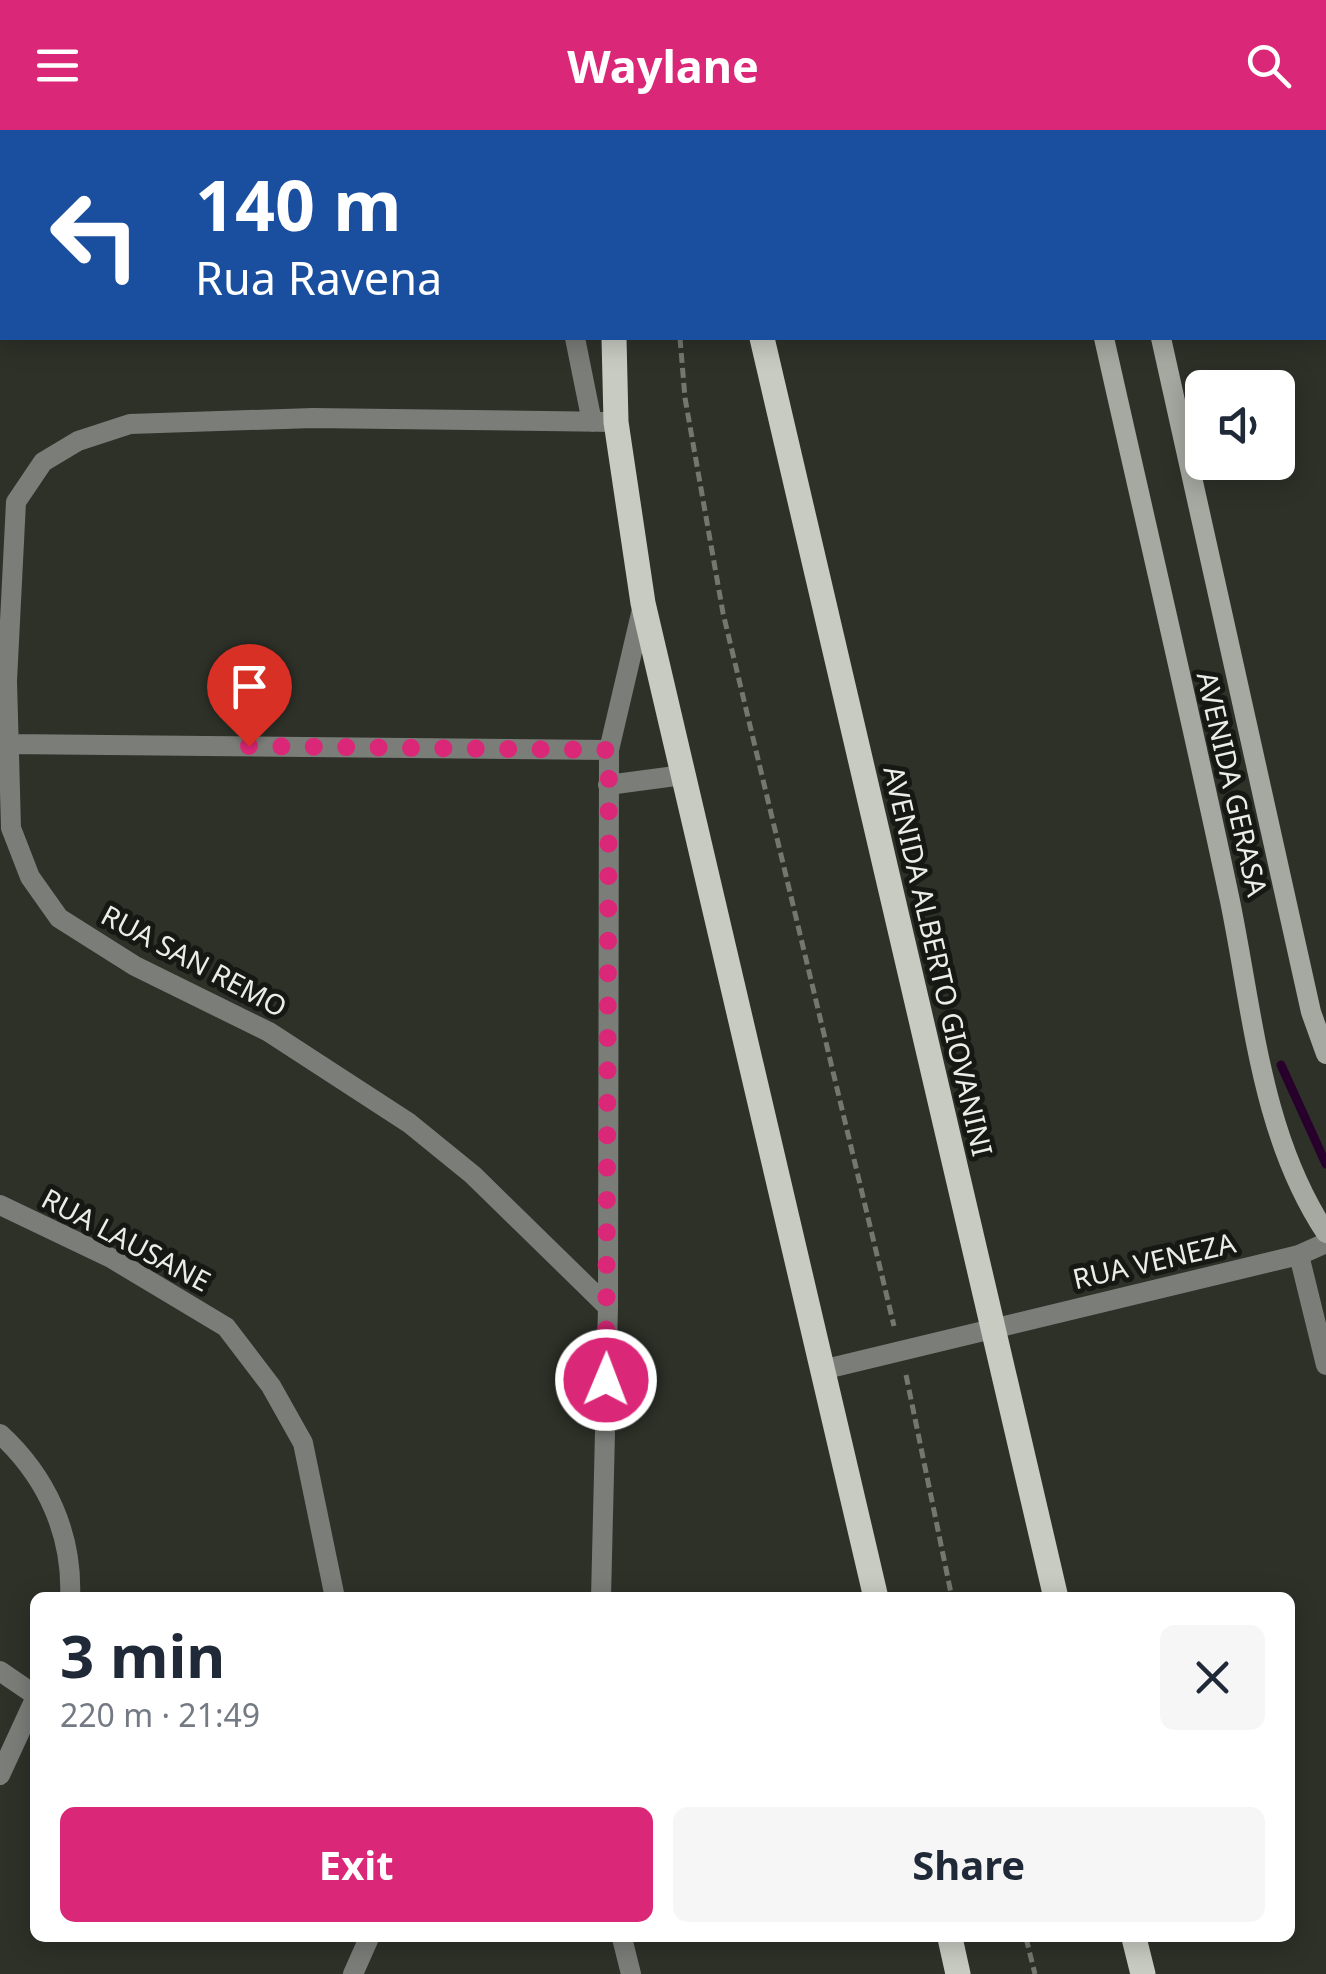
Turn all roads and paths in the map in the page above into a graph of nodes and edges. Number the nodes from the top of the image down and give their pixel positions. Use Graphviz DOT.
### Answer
graph roads {
  1 [pos="575,340"];
  2 [pos="614,340"];
  3 [pos="680,340"];
  4 [pos="762,340"];
  5 [pos="1104,340"];
  6 [pos="1161,340"];
  7 [pos="604,422"];
  8 [pos="644,603"];
  9 [pos="9,744"];
  10 [pos="609,750"];
  11 [pos="683,775"];
  12 [pos="608,785"];
  13 [pos="1326,1054"];
  14 [pos="0,1205"];
  15 [pos="1326,1233"];
  16 [pos="1326,1243"];
  17 [pos="1299,1255"];
  18 [pos="608,1307"];
  19 [pos="993,1326"];
  20 [pos="900,1350"];
  21 [pos="1326,1365"];
  22 [pos="826,1369"];
  23 [pos="0,1434"];
  24 [pos="70,1592"];
  25 [pos="335,1592"];
  26 [pos="600,1592"];
  27 [pos="875,1592"];
  28 [pos="951,1592"];
  29 [pos="1055,1592"];
  30 [pos="0,1671"];
  31 [pos="30,1693"];
  32 [pos="30,1708"];
  33 [pos="0,1775"];
  34 [pos="367,1942"];
  35 [pos="623,1942"];
  36 [pos="951,1942"];
  37 [pos="1027,1942"];
  38 [pos="1135,1942"];
  39 [pos="353,1974"];
  40 [pos="631,1974"];
  41 [pos="958,1974"];
  42 [pos="1035,1974"];
  43 [pos="1143,1974"];
  1 -- 7 [label="street"];
  2 -- 7 [label="main road"];
  3 -- 20 [label="path"];
  4 -- 19 [label="main road, AVENIDA ALBERTO GIOVANINI"];
  5 -- 15 [label="main road, AVENIDA GERASA"];
  6 -- 13 [label="main road, AVENIDA GERASA"];
  7 -- 8 [label="main road"];
  7 -- 9 [label="street, RUA SAN REMO"];
  8 -- 10 [label="street"];
  8 -- 11 [label="main road"];
  9 -- 10 [label="street"];
  9 -- 18 [label="street, RUA SAN REMO"];
  10 -- 12 [label="street"];
  11 -- 12 [label="street"];
  11 -- 22 [label="main road"];
  12 -- 18 [label="street"];
  14 -- 25 [label="street, RUA LAUSANE"];
  16 -- 17 [label="street, RUA VENEZA"];
  17 -- 19 [label="street, RUA VENEZA"];
  17 -- 21 [label="street"];
  18 -- 26 [label="street"];
  19 -- 20 [label="street, RUA VENEZA"];
  19 -- 29 [label="main road, AVENIDA ALBERTO GIOVANINI"];
  20 -- 22 [label="street, RUA VENEZA"];
  20 -- 28 [label="path"];
  22 -- 27 [label="main road"];
  23 -- 24 [label="street"];
  30 -- 31 [label="street"];
  32 -- 33 [label="street"];
  34 -- 39 [label="street"];
  35 -- 40 [label="street"];
  36 -- 41 [label="main road"];
  37 -- 42 [label="path"];
  38 -- 43 [label="main road"];
}
